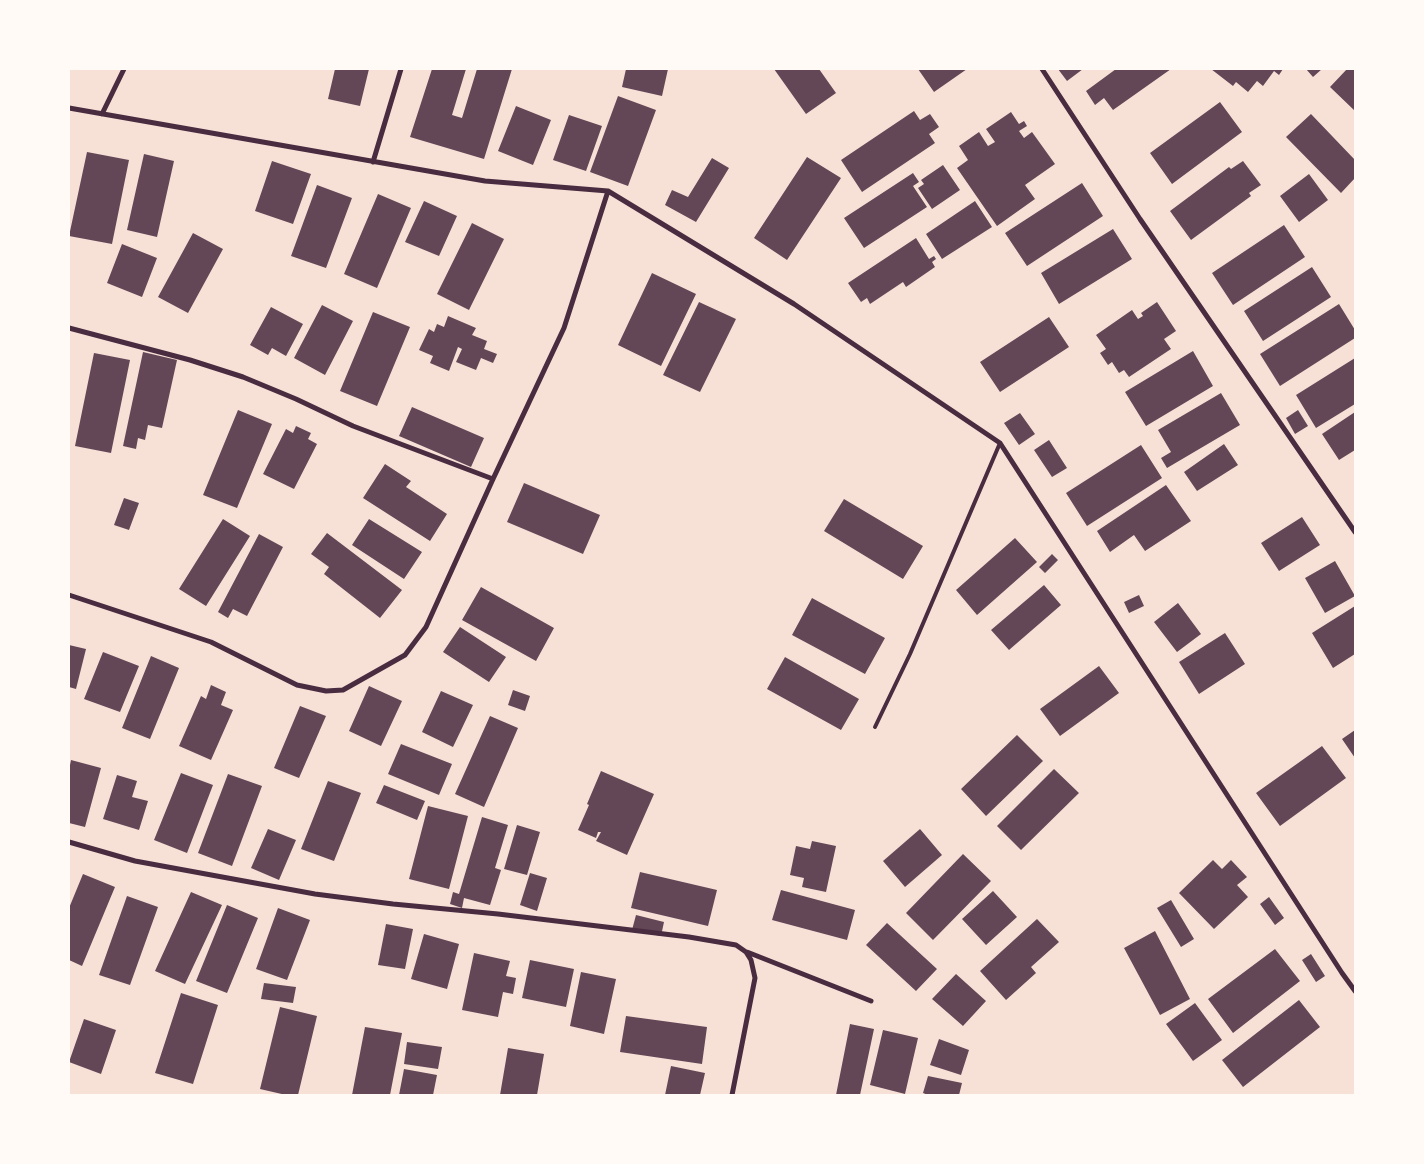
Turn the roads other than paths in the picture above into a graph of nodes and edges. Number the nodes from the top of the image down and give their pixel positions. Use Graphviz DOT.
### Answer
graph roads {
  1 [pos="124,69"];
  2 [pos="401,69"];
  3 [pos="1042,69"];
  4 [pos="69,108"];
  5 [pos="102,114"];
  6 [pos="374,162"];
  7 [pos="608,191"];
  8 [pos="69,328"];
  9 [pos="1000,443"];
  10 [pos="493,478"];
  11 [pos="1355,532"];
  12 [pos="69,595"];
  13 [pos="875,727"];
  14 [pos="69,842"];
  15 [pos="746,952"];
  16 [pos="1355,991"];
  17 [pos="871,1001"];
  18 [pos="732,1095"];
  1 -- 5 [label="street"];
  2 -- 6 [label="street"];
  3 -- 11 [label="street"];
  4 -- 5 [label="street"];
  5 -- 6 [label="street"];
  6 -- 7 [label="street"];
  7 -- 9 [label="street"];
  7 -- 10 [label="street"];
  8 -- 10 [label="street"];
  9 -- 13 [label="lane"];
  9 -- 16 [label="street"];
  10 -- 12 [label="street"];
  14 -- 15 [label="street"];
  15 -- 17 [label="street"];
  15 -- 18 [label="street"];
}
